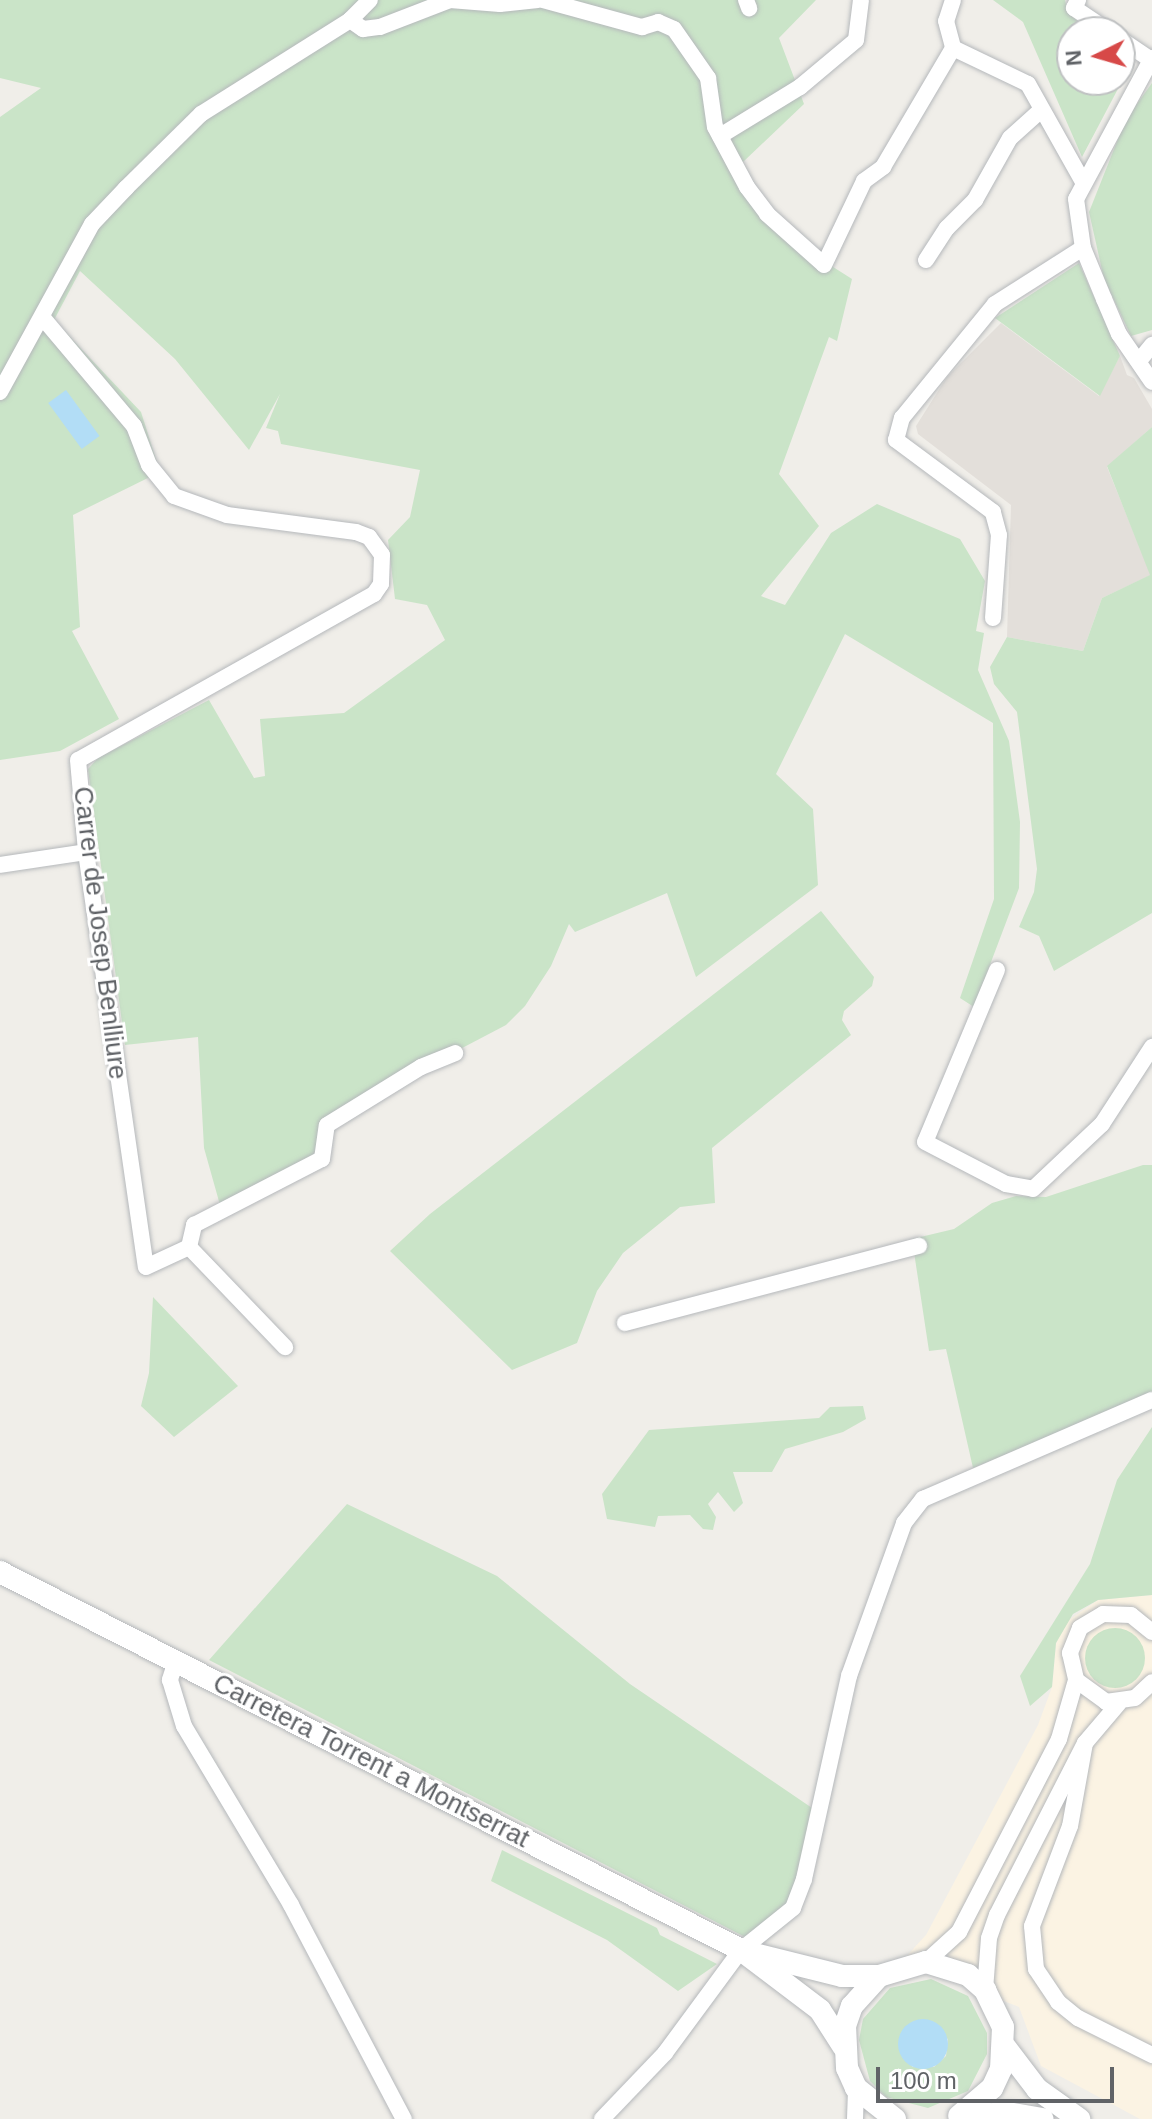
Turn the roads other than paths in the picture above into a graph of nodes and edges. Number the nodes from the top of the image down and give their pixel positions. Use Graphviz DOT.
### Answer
graph roads {
  1 [pos="370,0"];
  2 [pos="541,0"];
  3 [pos="861,0"];
  4 [pos="953,0"];
  5 [pos="1078,0"];
  6 [pos="1086,16"];
  7 [pos="350,20"];
  8 [pos="953,48"];
  9 [pos="1152,59"];
  10 [pos="1040,111"];
  11 [pos="720,136"];
  12 [pos="1083,182"];
  13 [pos="1083,248"];
  14 [pos="926,260"];
  15 [pos="43,318"];
  16 [pos="1152,345"];
  17 [pos="1139,361"];
  18 [pos="1152,382"];
  19 [pos="0,392"];
  20 [pos="993,618"];
  21 [pos="86,852"];
  22 [pos="0,865"];
  23 [pos="997,970"];
  24 [pos="1152,1047"];
  25 [pos="455,1053"];
  26 [pos="919,1246"];
  27 [pos="189,1247"];
  28 [pos="625,1323"];
  29 [pos="285,1347"];
  30 [pos="1152,1400"];
  31 [pos="0,1572"];
  32 [pos="1152,1608"];
  33 [pos="1131,1615"];
  34 [pos="1152,1632"];
  35 [pos="176,1661"];
  36 [pos="1076,1680"];
  37 [pos="1152,1682"];
  38 [pos="1152,1699"];
  39 [pos="1127,1700"];
  40 [pos="1085,1743"];
  41 [pos="741,1950"];
  42 [pos="926,1962"];
  43 [pos="879,1976"];
  44 [pos="985,1990"];
  45 [pos="843,2046"];
  46 [pos="1005,2047"];
  47 [pos="1152,2055"];
  48 [pos="856,2088"];
  49 [pos="955,2118"];
  50 [pos="404,2119"];
  51 [pos="602,2119"];
  52 [pos="855,2119"];
  53 [pos="895,2119"];
  54 [pos="1042,2119"];
  55 [pos="1079,2119"];
  1 -- 7 [label="street"];
  2 -- 7 [label="street"];
  2 -- 11 [label="street"];
  3 -- 11 [label="street"];
  4 -- 8 [label="street"];
  5 -- 6 [label="street"];
  7 -- 15 [label="street"];
  8 -- 10 [label="street"];
  8 -- 11 [label="street"];
  9 -- 12 [label="street"];
  10 -- 12 [label="street"];
  10 -- 14 [label="street"];
  12 -- 13 [label="street"];
  13 -- 17 [label="street"];
  13 -- 20 [label="street"];
  15 -- 19 [label="street"];
  15 -- 21 [label="street, Carrer de Josep Benlliure"];
  16 -- 17 [label="street"];
  17 -- 18 [label="street"];
  21 -- 22 [label="street"];
  21 -- 27 [label="street, Carrer de Josep Benlliure"];
  23 -- 24 [label="street"];
  25 -- 27 [label="street"];
  26 -- 28 [label="street"];
  27 -- 29 [label="street"];
  30 -- 41 [label="street"];
  31 -- 35 [label="main road, Carretera Torrent a Montserrat"];
  32 -- 33 [label="street"];
  33 -- 34 [label="street"];
  33 -- 36 [label="street"];
  35 -- 41 [label="main road, Carretera Torrent a Montserrat"];
  35 -- 50 [label="street"];
  36 -- 39 [label="street"];
  36 -- 42 [label="street"];
  37 -- 39 [label="street"];
  38 -- 39 [label="street"];
  39 -- 40 [label="street"];
  40 -- 44 [label="street"];
  40 -- 47 [label="street"];
  41 -- 43 [label="main road"];
  41 -- 45 [label="main road"];
  41 -- 51 [label="street"];
  42 -- 43 [label="main road"];
  42 -- 44 [label="main road"];
  43 -- 45 [label="main road"];
  44 -- 46 [label="main road"];
  45 -- 48 [label="main road"];
  46 -- 49 [label="main road"];
  46 -- 55 [label="main road"];
  48 -- 52 [label="street"];
  48 -- 53 [label="main road"];
  49 -- 54 [label="main road"];
}
